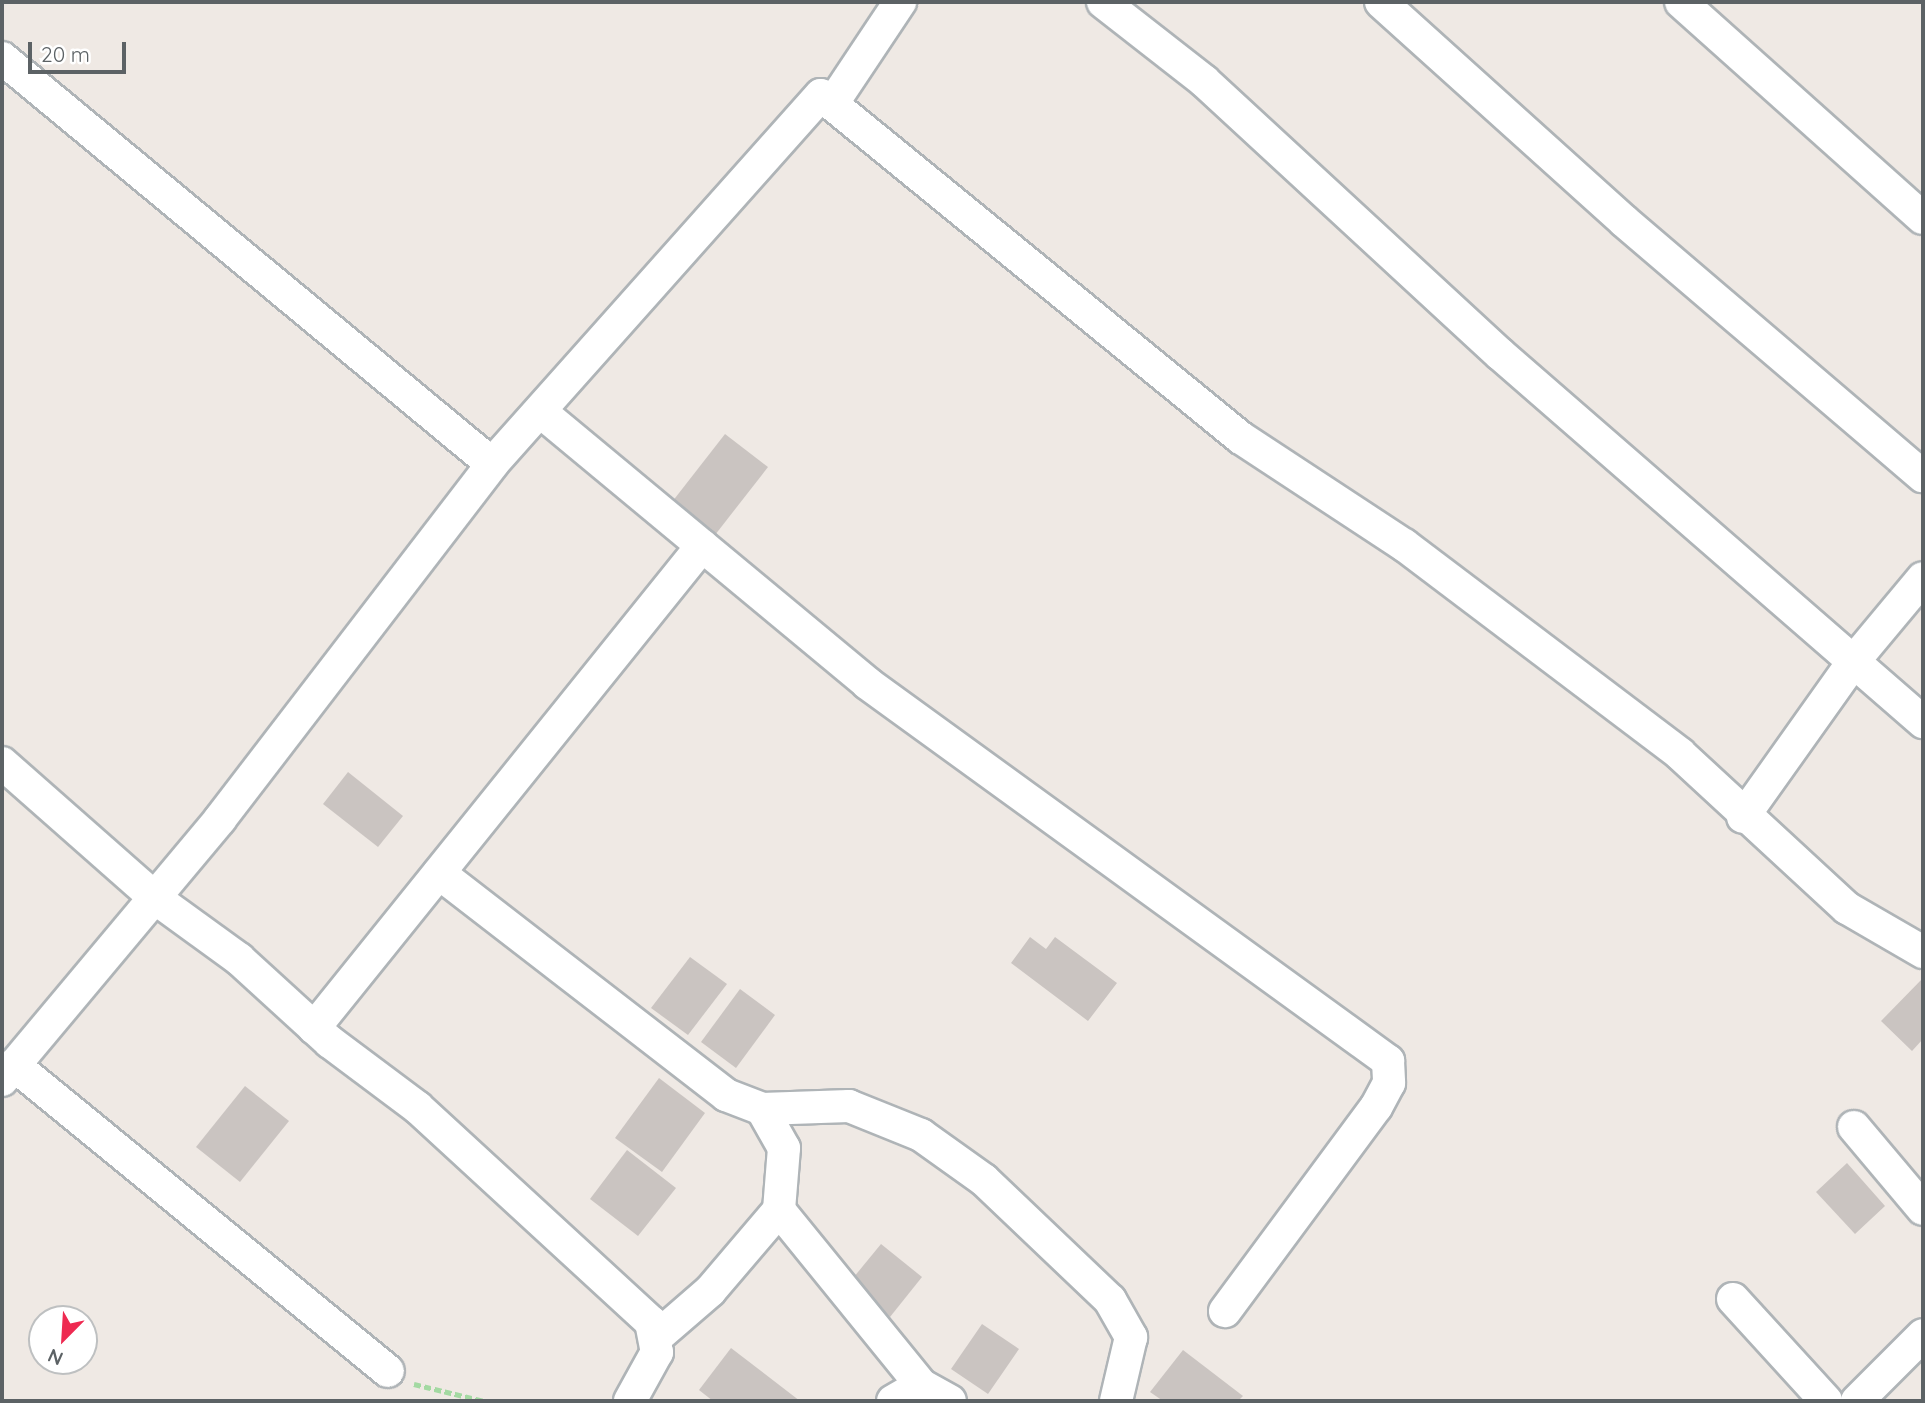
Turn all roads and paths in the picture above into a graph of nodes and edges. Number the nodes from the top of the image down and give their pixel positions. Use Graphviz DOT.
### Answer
graph roads {
  1 [pos="900,2"];
  2 [pos="1103,2"];
  3 [pos="1381,2"];
  4 [pos="1682,2"];
  5 [pos="2,58"];
  6 [pos="832,104"];
  7 [pos="1923,218"];
  8 [pos="541,412"];
  9 [pos="492,464"];
  10 [pos="1923,476"];
  11 [pos="702,546"];
  12 [pos="1923,578"];
  13 [pos="1853,662"];
  14 [pos="1923,722"];
  15 [pos="2,763"];
  16 [pos="1743,817"];
  17 [pos="439,873"];
  18 [pos="155,898"];
  19 [pos="1923,952"];
  20 [pos="314,1028"];
  21 [pos="8,1072"];
  22 [pos="762,1109"];
  23 [pos="1854,1127"];
  24 [pos="1923,1209"];
  25 [pos="779,1210"];
  26 [pos="1733,1299"];
  27 [pos="1225,1311"];
  28 [pos="1923,1335"];
  29 [pos="658,1336"];
  30 [pos="388,1371"];
  31 [pos="921,1385"];
  32 [pos="484,1401"];
  33 [pos="629,1401"];
  34 [pos="893,1401"];
  35 [pos="950,1401"];
  36 [pos="1116,1401"];
  37 [pos="1826,1401"];
  38 [pos="1857,1401"];
  1 -- 6 [label="street"];
  2 -- 13 [label="street"];
  3 -- 10 [label="street"];
  4 -- 7 [label="street"];
  5 -- 9 [label="street"];
  6 -- 8 [label="street"];
  6 -- 16 [label="street"];
  8 -- 9 [label="street"];
  8 -- 11 [label="street"];
  9 -- 18 [label="street"];
  11 -- 17 [label="street"];
  11 -- 27 [label="street"];
  12 -- 13 [label="street"];
  13 -- 14 [label="street"];
  13 -- 16 [label="street"];
  15 -- 18 [label="street"];
  16 -- 19 [label="street"];
  17 -- 20 [label="street"];
  17 -- 22 [label="street"];
  18 -- 20 [label="street"];
  18 -- 21 [label="street"];
  20 -- 29 [label="street"];
  21 -- 30 [label="street"];
  22 -- 25 [label="street"];
  22 -- 36 [label="street"];
  23 -- 24 [label="street"];
  25 -- 29 [label="street"];
  25 -- 31 [label="street"];
  26 -- 37 [label="street"];
  28 -- 38 [label="street"];
  29 -- 33 [label="street"];
  30 -- 32 [label="path"];
  31 -- 34 [label="street"];
  31 -- 35 [label="street"];
}
